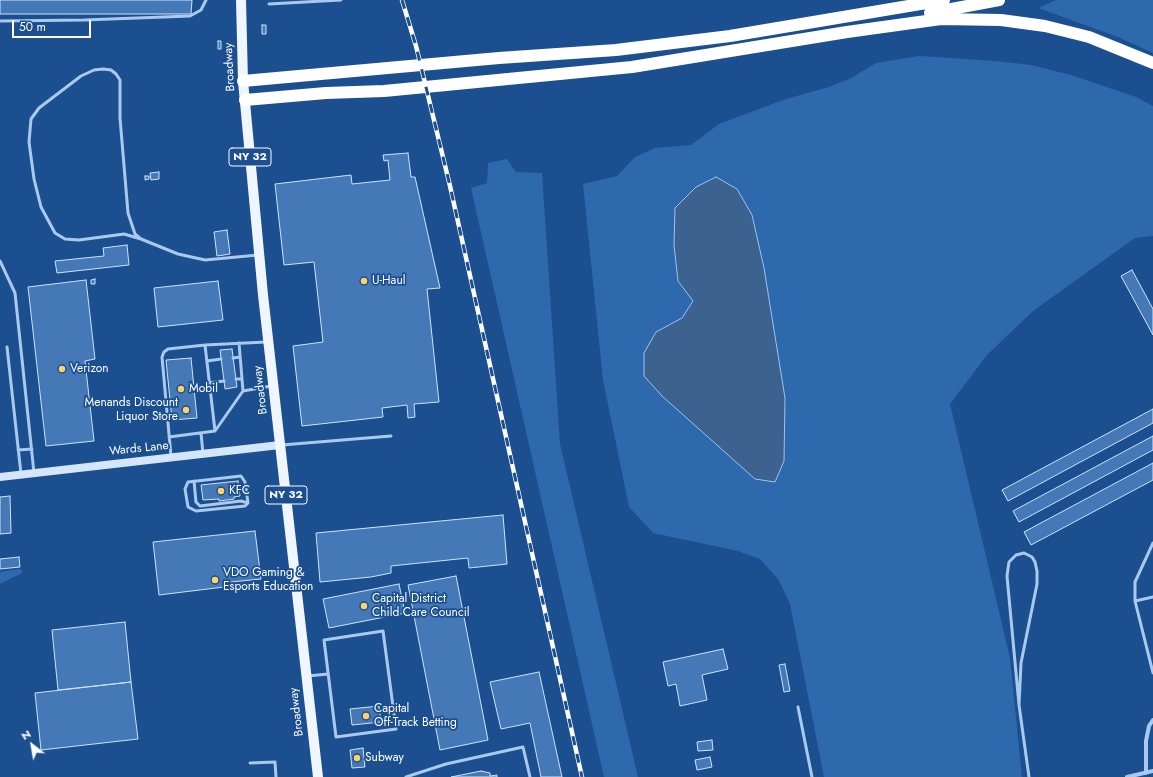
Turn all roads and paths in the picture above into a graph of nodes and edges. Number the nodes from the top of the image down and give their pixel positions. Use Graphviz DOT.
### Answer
graph roads {
  1 [pos="206,0"];
  2 [pos="240,0"];
  3 [pos="341,0"];
  4 [pos="918,0"];
  5 [pos="944,0"];
  6 [pos="999,0"];
  7 [pos="269,4"];
  8 [pos="844,18"];
  9 [pos="0,21"];
  10 [pos="847,32"];
  11 [pos="1153,63"];
  12 [pos="243,81"];
  13 [pos="245,100"];
  14 [pos="141,239"];
  15 [pos="260,255"];
  16 [pos="0,261"];
  17 [pos="268,342"];
  18 [pos="239,343"];
  19 [pos="205,345"];
  20 [pos="8,348"];
  21 [pos="240,357"];
  22 [pos="233,358"];
  23 [pos="221,359"];
  24 [pos="207,361"];
  25 [pos="242,379"];
  26 [pos="236,380"];
  27 [pos="224,381"];
  28 [pos="209,383"];
  29 [pos="273,386"];
  30 [pos="243,391"];
  31 [pos="215,431"];
  32 [pos="202,433"];
  33 [pos="391,436"];
  34 [pos="169,437"];
  35 [pos="280,445"];
  36 [pos="32,449"];
  37 [pos="18,450"];
  38 [pos="203,454"];
  39 [pos="171,457"];
  40 [pos="34,473"];
  41 [pos="21,474"];
  42 [pos="0,477"];
  43 [pos="194,481"];
  44 [pos="248,503"];
  45 [pos="1153,545"];
  46 [pos="1153,597"];
  47 [pos="1135,601"];
  48 [pos="1153,673"];
  49 [pos="328,674"];
  50 [pos="306,677"];
  51 [pos="1019,705"];
  52 [pos="798,707"];
  53 [pos="1153,720"];
  54 [pos="250,763"];
  55 [pos="1153,771"];
  56 [pos="1146,773"];
  57 [pos="276,777"];
  58 [pos="318,777"];
  59 [pos="406,777"];
  60 [pos="530,777"];
  61 [pos="812,777"];
  62 [pos="1029,777"];
  63 [pos="1127,777"];
  1 -- 9 [label="lane"];
  2 -- 12 [label="main road, Broadway / NY 32"];
  3 -- 7 [label="lane"];
  4 -- 8 [label="highway"];
  5 -- 8 [label="highway"];
  6 -- 10 [label="highway"];
  8 -- 12 [label="highway"];
  10 -- 11 [label="highway"];
  10 -- 13 [label="highway"];
  12 -- 13 [label="main road, Broadway / NY 32"];
  13 -- 15 [label="main road, Broadway / NY 32"];
  14 -- 14 [label="lane"];
  14 -- 15 [label="lane"];
  15 -- 17 [label="main road, Broadway / NY 32"];
  16 -- 36 [label="lane"];
  17 -- 18 [label="lane"];
  17 -- 29 [label="main road, Broadway / NY 32"];
  18 -- 19 [label="lane"];
  18 -- 21 [label="lane"];
  19 -- 24 [label="lane"];
  19 -- 34 [label="lane"];
  20 -- 37 [label="lane"];
  21 -- 22 [label="lane"];
  21 -- 25 [label="lane"];
  23 -- 24 [label="lane"];
  24 -- 28 [label="lane"];
  25 -- 26 [label="lane"];
  25 -- 30 [label="lane"];
  27 -- 28 [label="lane"];
  28 -- 31 [label="lane"];
  29 -- 30 [label="lane"];
  29 -- 35 [label="main road, Broadway / NY 32"];
  30 -- 31 [label="lane"];
  31 -- 32 [label="lane"];
  32 -- 34 [label="lane"];
  32 -- 38 [label="lane"];
  33 -- 35 [label="lane"];
  34 -- 39 [label="lane"];
  35 -- 38 [label="street, Wards Lane"];
  35 -- 50 [label="main road, Broadway / NY 32"];
  36 -- 37 [label="lane"];
  36 -- 40 [label="lane"];
  37 -- 41 [label="lane"];
  38 -- 39 [label="street, Wards Lane"];
  39 -- 40 [label="street, Wards Lane"];
  40 -- 41 [label="street, Wards Lane"];
  41 -- 42 [label="street, Wards Lane"];
  43 -- 44 [label="lane"];
  43 -- 44 [label="lane"];
  43 -- 44 [label="lane"];
  45 -- 47 [label="lane"];
  46 -- 47 [label="lane"];
  47 -- 48 [label="lane"];
  49 -- 49 [label="lane"];
  49 -- 50 [label="lane"];
  50 -- 58 [label="main road, Broadway / NY 32"];
  51 -- 51 [label="lane"];
  51 -- 62 [label="lane"];
  52 -- 61 [label="lane"];
  53 -- 56 [label="street"];
  54 -- 57 [label="lane"];
  55 -- 56 [label="street"];
  56 -- 63 [label="street"];
  59 -- 60 [label="lane"];
}
